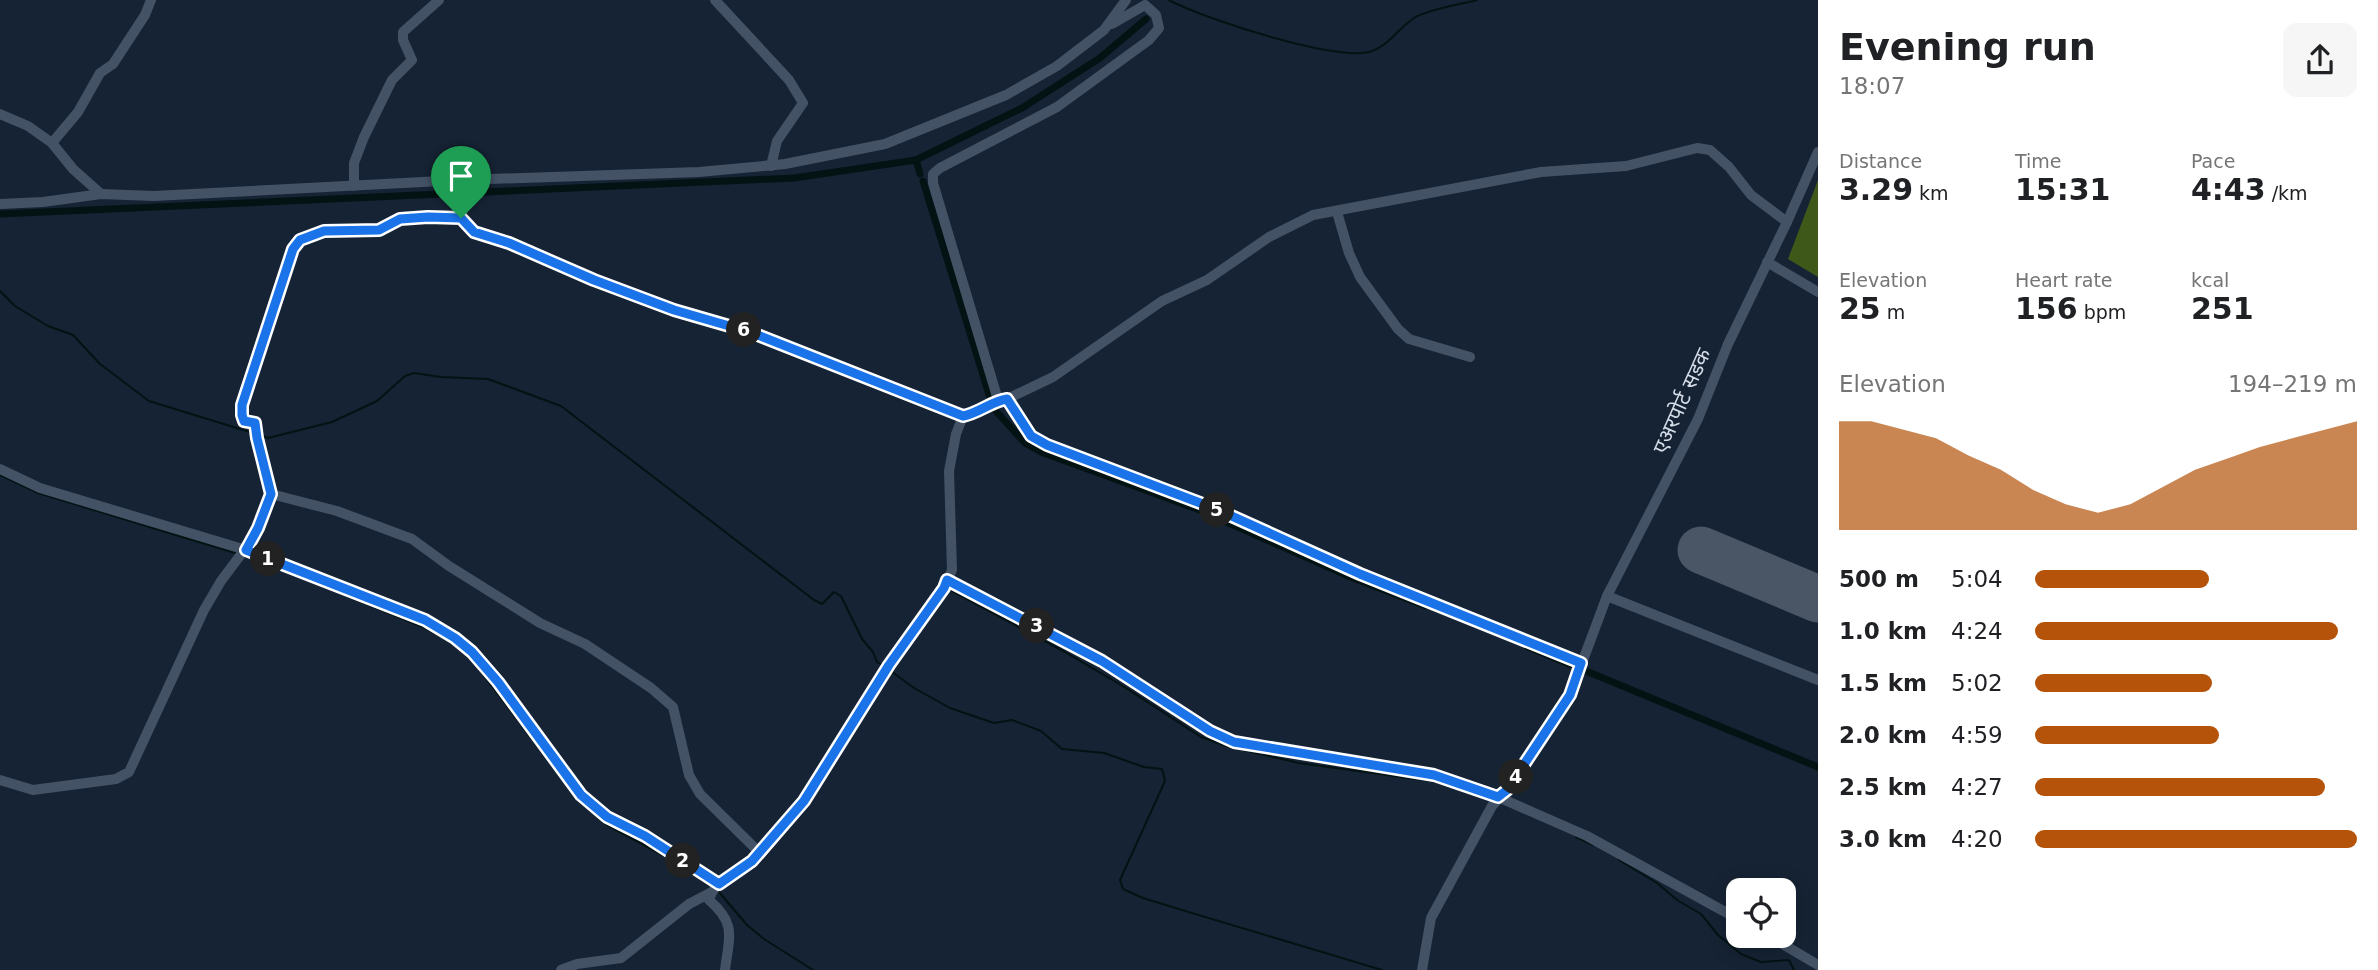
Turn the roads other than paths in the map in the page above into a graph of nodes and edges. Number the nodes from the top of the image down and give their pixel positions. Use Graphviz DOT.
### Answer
graph roads {
  1 [pos="150,0"];
  2 [pos="439,0"];
  3 [pos="715,0"];
  4 [pos="1126,0"];
  5 [pos="1104,30"];
  6 [pos="0,114"];
  7 [pos="52,143"];
  8 [pos="1818,152"];
  9 [pos="771,166"];
  10 [pos="461,185"];
  11 [pos="354,186"];
  12 [pos="102,194"];
  13 [pos="0,204"];
  14 [pos="1337,212"];
  15 [pos="462,214"];
  16 [pos="1787,222"];
  17 [pos="1767,262"];
  18 [pos="1818,292"];
  19 [pos="1470,357"];
  20 [pos="1002,400"];
  21 [pos="963,416"];
  22 [pos="0,470"];
  23 [pos="271,494"];
  24 [pos="243,553"];
  25 [pos="947,580"];
  26 [pos="1607,596"];
  27 [pos="1580,667"];
  28 [pos="1818,680"];
  29 [pos="0,780"];
  30 [pos="1495,801"];
  31 [pos="759,852"];
  32 [pos="716,888"];
  33 [pos="1726,912"];
  34 [pos="1789,948"];
  35 [pos="1818,965"];
  36 [pos="561,970"];
  37 [pos="725,970"];
  38 [pos="1422,970"];
  1 -- 7 [label="street"];
  2 -- 11 [label="street"];
  3 -- 9 [label="street"];
  4 -- 5 [label="street"];
  5 -- 9 [label="street"];
  5 -- 20 [label="street"];
  6 -- 7 [label="street"];
  7 -- 12 [label="street"];
  8 -- 16 [label="street, एअरपोर्ट सडक"];
  9 -- 10 [label="street"];
  10 -- 11 [label="street"];
  10 -- 15 [label="street"];
  11 -- 12 [label="street"];
  12 -- 13 [label="street"];
  14 -- 16 [label="street"];
  14 -- 19 [label="street"];
  14 -- 20 [label="street"];
  15 -- 21 [label="street"];
  15 -- 23 [label="street"];
  16 -- 17 [label="street, एअरपोर्ट सडक"];
  17 -- 18 [label="street"];
  17 -- 26 [label="street, एअरपोर्ट सडक"];
  20 -- 21 [label="street"];
  20 -- 27 [label="street"];
  21 -- 25 [label="street"];
  22 -- 24 [label="street"];
  23 -- 24 [label="street"];
  23 -- 31 [label="street"];
  24 -- 29 [label="street"];
  24 -- 32 [label="street"];
  25 -- 30 [label="street"];
  25 -- 31 [label="street"];
  26 -- 27 [label="street, एअरपोर्ट सडक"];
  26 -- 28 [label="street"];
  27 -- 30 [label="street, एअरपोर्ट सडक"];
  30 -- 33 [label="street"];
  30 -- 38 [label="street, एअरपोर्ट सडक"];
  31 -- 32 [label="street"];
  32 -- 36 [label="street"];
  32 -- 37 [label="street"];
  34 -- 35 [label="street"];
}
